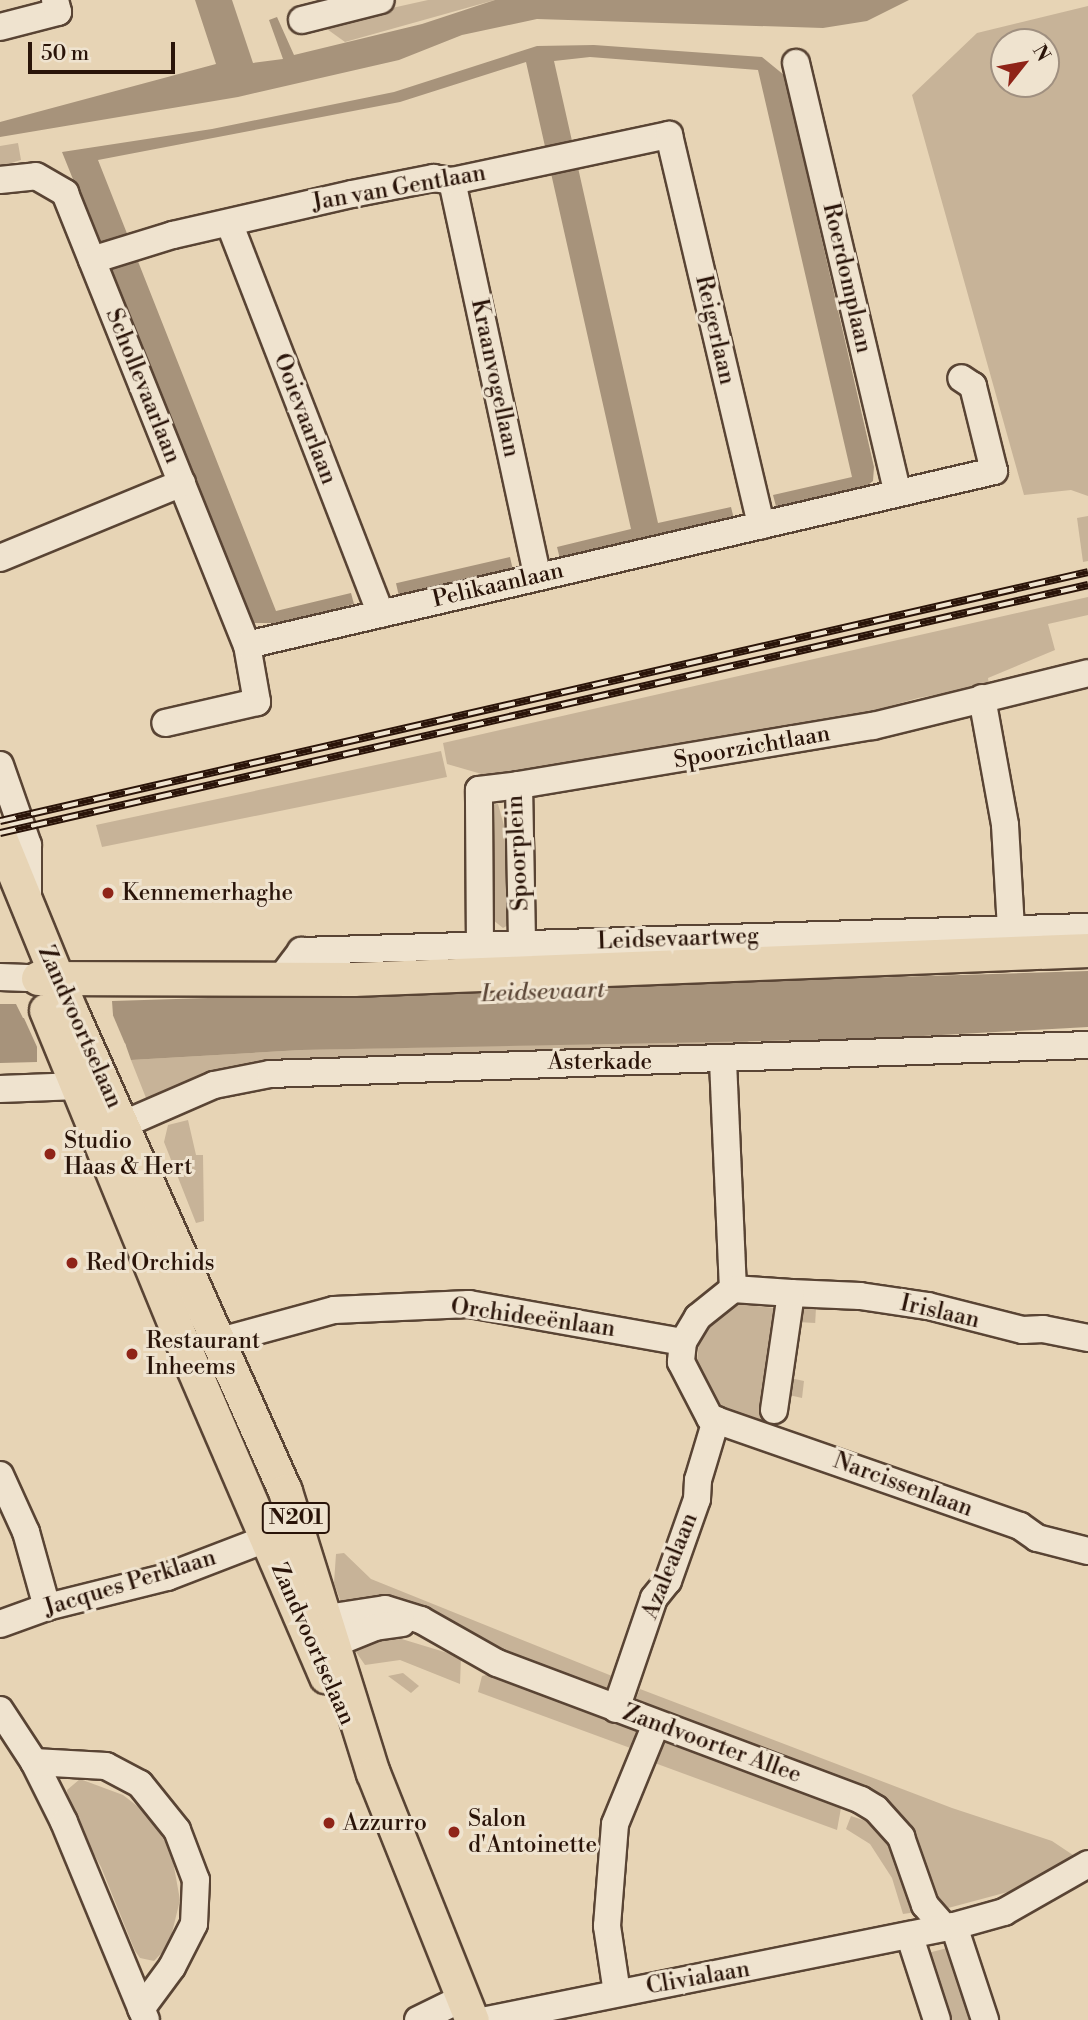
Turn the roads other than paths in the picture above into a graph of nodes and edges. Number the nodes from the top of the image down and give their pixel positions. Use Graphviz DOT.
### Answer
graph roads {
  1 [pos="54,0"];
  2 [pos="368,1"];
  3 [pos="302,20"];
  4 [pos="0,27"];
  5 [pos="796,63"];
  6 [pos="668,135"];
  7 [pos="0,180"];
  8 [pos="452,181"];
  9 [pos="230,225"];
  10 [pos="96,259"];
  11 [pos="961,378"];
  12 [pos="182,483"];
  13 [pos="898,493"];
  14 [pos="761,525"];
  15 [pos="0,558"];
  16 [pos="537,575"];
  17 [pos="381,614"];
  18 [pos="247,645"];
  19 [pos="1082,674"];
  20 [pos="982,698"];
  21 [pos="165,723"];
  22 [pos="0,765"];
  23 [pos="519,785"];
  24 [pos="0,838"];
  25 [pos="14,899"];
  26 [pos="1088,927"];
  27 [pos="1011,929"];
  28 [pos="522,944"];
  29 [pos="480,946"];
  30 [pos="1088,950"];
  31 [pos="0,977"];
  32 [pos="45,978"];
  33 [pos="281,978"];
  34 [pos="1088,1045"];
  35 [pos="75,1048"];
  36 [pos="723,1061"];
  37 [pos="79,1086"];
  38 [pos="0,1089"];
  39 [pos="131,1122"];
  40 [pos="733,1289"];
  41 [pos="791,1293"];
  42 [pos="1088,1338"];
  43 [pos="220,1341"];
  44 [pos="682,1342"];
  45 [pos="774,1410"];
  46 [pos="716,1420"];
  47 [pos="0,1475"];
  48 [pos="299,1526"];
  49 [pos="266,1539"];
  50 [pos="1088,1552"];
  51 [pos="47,1607"];
  52 [pos="0,1624"];
  53 [pos="320,1633"];
  54 [pos="616,1709"];
  55 [pos="0,1710"];
  56 [pos="656,1724"];
  57 [pos="34,1762"];
  58 [pos="1087,1863"];
  59 [pos="949,1927"];
  60 [pos="910,1937"];
  61 [pos="617,1993"];
  62 [pos="474,2013"];
  63 [pos="143,2014"];
  64 [pos="418,2020"];
  65 [pos="937,2020"];
  66 [pos="985,2020"];
  1 -- 4 [label="street"];
  2 -- 3 [label="street"];
  5 -- 13 [label="street, Roerdomplaan"];
  6 -- 8 [label="street, Jan van Gentlaan"];
  6 -- 14 [label="street, Reigerlaan"];
  7 -- 10 [label="street, Schollevaarlaan"];
  8 -- 9 [label="street, Jan van Gentlaan"];
  8 -- 16 [label="street, Kraanvogellaan"];
  9 -- 10 [label="street, Jan van Gentlaan"];
  9 -- 17 [label="street, Ooievaarlaan"];
  10 -- 12 [label="street, Schollevaarlaan"];
  11 -- 13 [label="street, Pelikaanlaan"];
  12 -- 15 [label="street"];
  12 -- 18 [label="street, Schollevaarlaan"];
  13 -- 14 [label="street, Pelikaanlaan"];
  14 -- 16 [label="street, Pelikaanlaan"];
  16 -- 17 [label="street, Pelikaanlaan"];
  17 -- 18 [label="street, Pelikaanlaan"];
  18 -- 21 [label="street"];
  19 -- 20 [label="street, Spoorzichtlaan"];
  20 -- 23 [label="street, Spoorzichtlaan"];
  20 -- 27 [label="street"];
  22 -- 25 [label="street, Zandvoortselaan"];
  23 -- 28 [label="street, Spoorplein"];
  23 -- 29 [label="street, Spoorplein"];
  24 -- 25 [label="main road, Zandvoortselaan / N201"];
  25 -- 32 [label="main road, Zandvoortselaan / N201"];
  26 -- 27 [label="street, Leidsevaartweg"];
  27 -- 28 [label="street, Leidsevaartweg"];
  28 -- 29 [label="street, Leidsevaartweg"];
  29 -- 33 [label="street, Leidsevaartweg"];
  30 -- 33 [label="main road, Leidsevaartweg"];
  31 -- 32 [label="street, Leidsevaartweg"];
  32 -- 33 [label="main road, Leidsevaartweg"];
  32 -- 35 [label="main road, Zandvoortselaan / N201"];
  34 -- 36 [label="street, Asterkade"];
  35 -- 37 [label="main road, Zandvoortselaan / N201"];
  35 -- 39 [label="main road, Zandvoortselaan / N201"];
  36 -- 39 [label="street, Asterkade"];
  36 -- 40 [label="street"];
  37 -- 38 [label="street"];
  37 -- 49 [label="main road, Zandvoortselaan / N201"];
  39 -- 43 [label="main road, Zandvoortselaan / N201"];
  40 -- 41 [label="street, Irislaan"];
  40 -- 44 [label="street"];
  41 -- 42 [label="street, Irislaan"];
  41 -- 45 [label="street"];
  43 -- 44 [label="street, Orchideeënlaan"];
  43 -- 48 [label="main road, Zandvoortselaan / N201"];
  44 -- 46 [label="street"];
  46 -- 50 [label="street, Narcissenlaan"];
  46 -- 54 [label="street, Azalealaan"];
  47 -- 51 [label="street"];
  48 -- 49 [label="street, Jacques Perklaan"];
  48 -- 53 [label="main road, Zandvoortselaan / N201"];
  49 -- 51 [label="street, Jacques Perklaan"];
  49 -- 53 [label="main road, Zandvoortselaan / N201"];
  51 -- 52 [label="street, Jacques Perklaan"];
  53 -- 54 [label="street, Zandvoorter Allee"];
  53 -- 62 [label="main road, Zandvoortselaan / N201"];
  54 -- 56 [label="street, Zandvoorter Allee"];
  55 -- 57 [label="street"];
  56 -- 59 [label="street, Zandvoorter Allee"];
  56 -- 61 [label="street"];
  57 -- 63 [label="street"];
  57 -- 63 [label="street"];
  58 -- 59 [label="street"];
  59 -- 60 [label="street"];
  59 -- 66 [label="street, Zandvoorter Allee"];
  60 -- 61 [label="street, Clivialaan"];
  60 -- 65 [label="street"];
  61 -- 62 [label="street, Clivialaan"];
  62 -- 64 [label="street, Clivialaan"];
}
